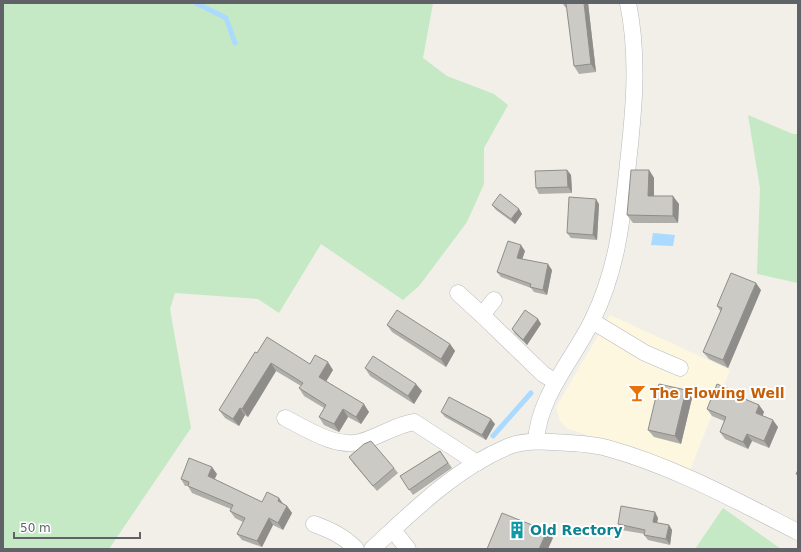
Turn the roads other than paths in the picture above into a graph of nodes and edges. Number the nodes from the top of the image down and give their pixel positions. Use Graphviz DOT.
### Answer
graph roads {
  1 [pos="628,3"];
  2 [pos="458,293"];
  3 [pos="494,300"];
  4 [pos="482,315"];
  5 [pos="592,321"];
  6 [pos="680,368"];
  7 [pos="556,382"];
  8 [pos="285,418"];
  9 [pos="536,441"];
  10 [pos="477,463"];
  11 [pos="314,524"];
  12 [pos="394,530"];
  13 [pos="798,532"];
  14 [pos="356,549"];
  15 [pos="372,549"];
  16 [pos="408,549"];
  1 -- 5 [label="street"];
  2 -- 4 [label="street"];
  3 -- 4 [label="street"];
  4 -- 7 [label="street"];
  5 -- 6 [label="street"];
  5 -- 7 [label="street"];
  7 -- 9 [label="street"];
  8 -- 10 [label="street"];
  9 -- 10 [label="street"];
  9 -- 13 [label="street"];
  10 -- 12 [label="street"];
  11 -- 14 [label="street"];
  12 -- 15 [label="street"];
  12 -- 16 [label="street"];
}
